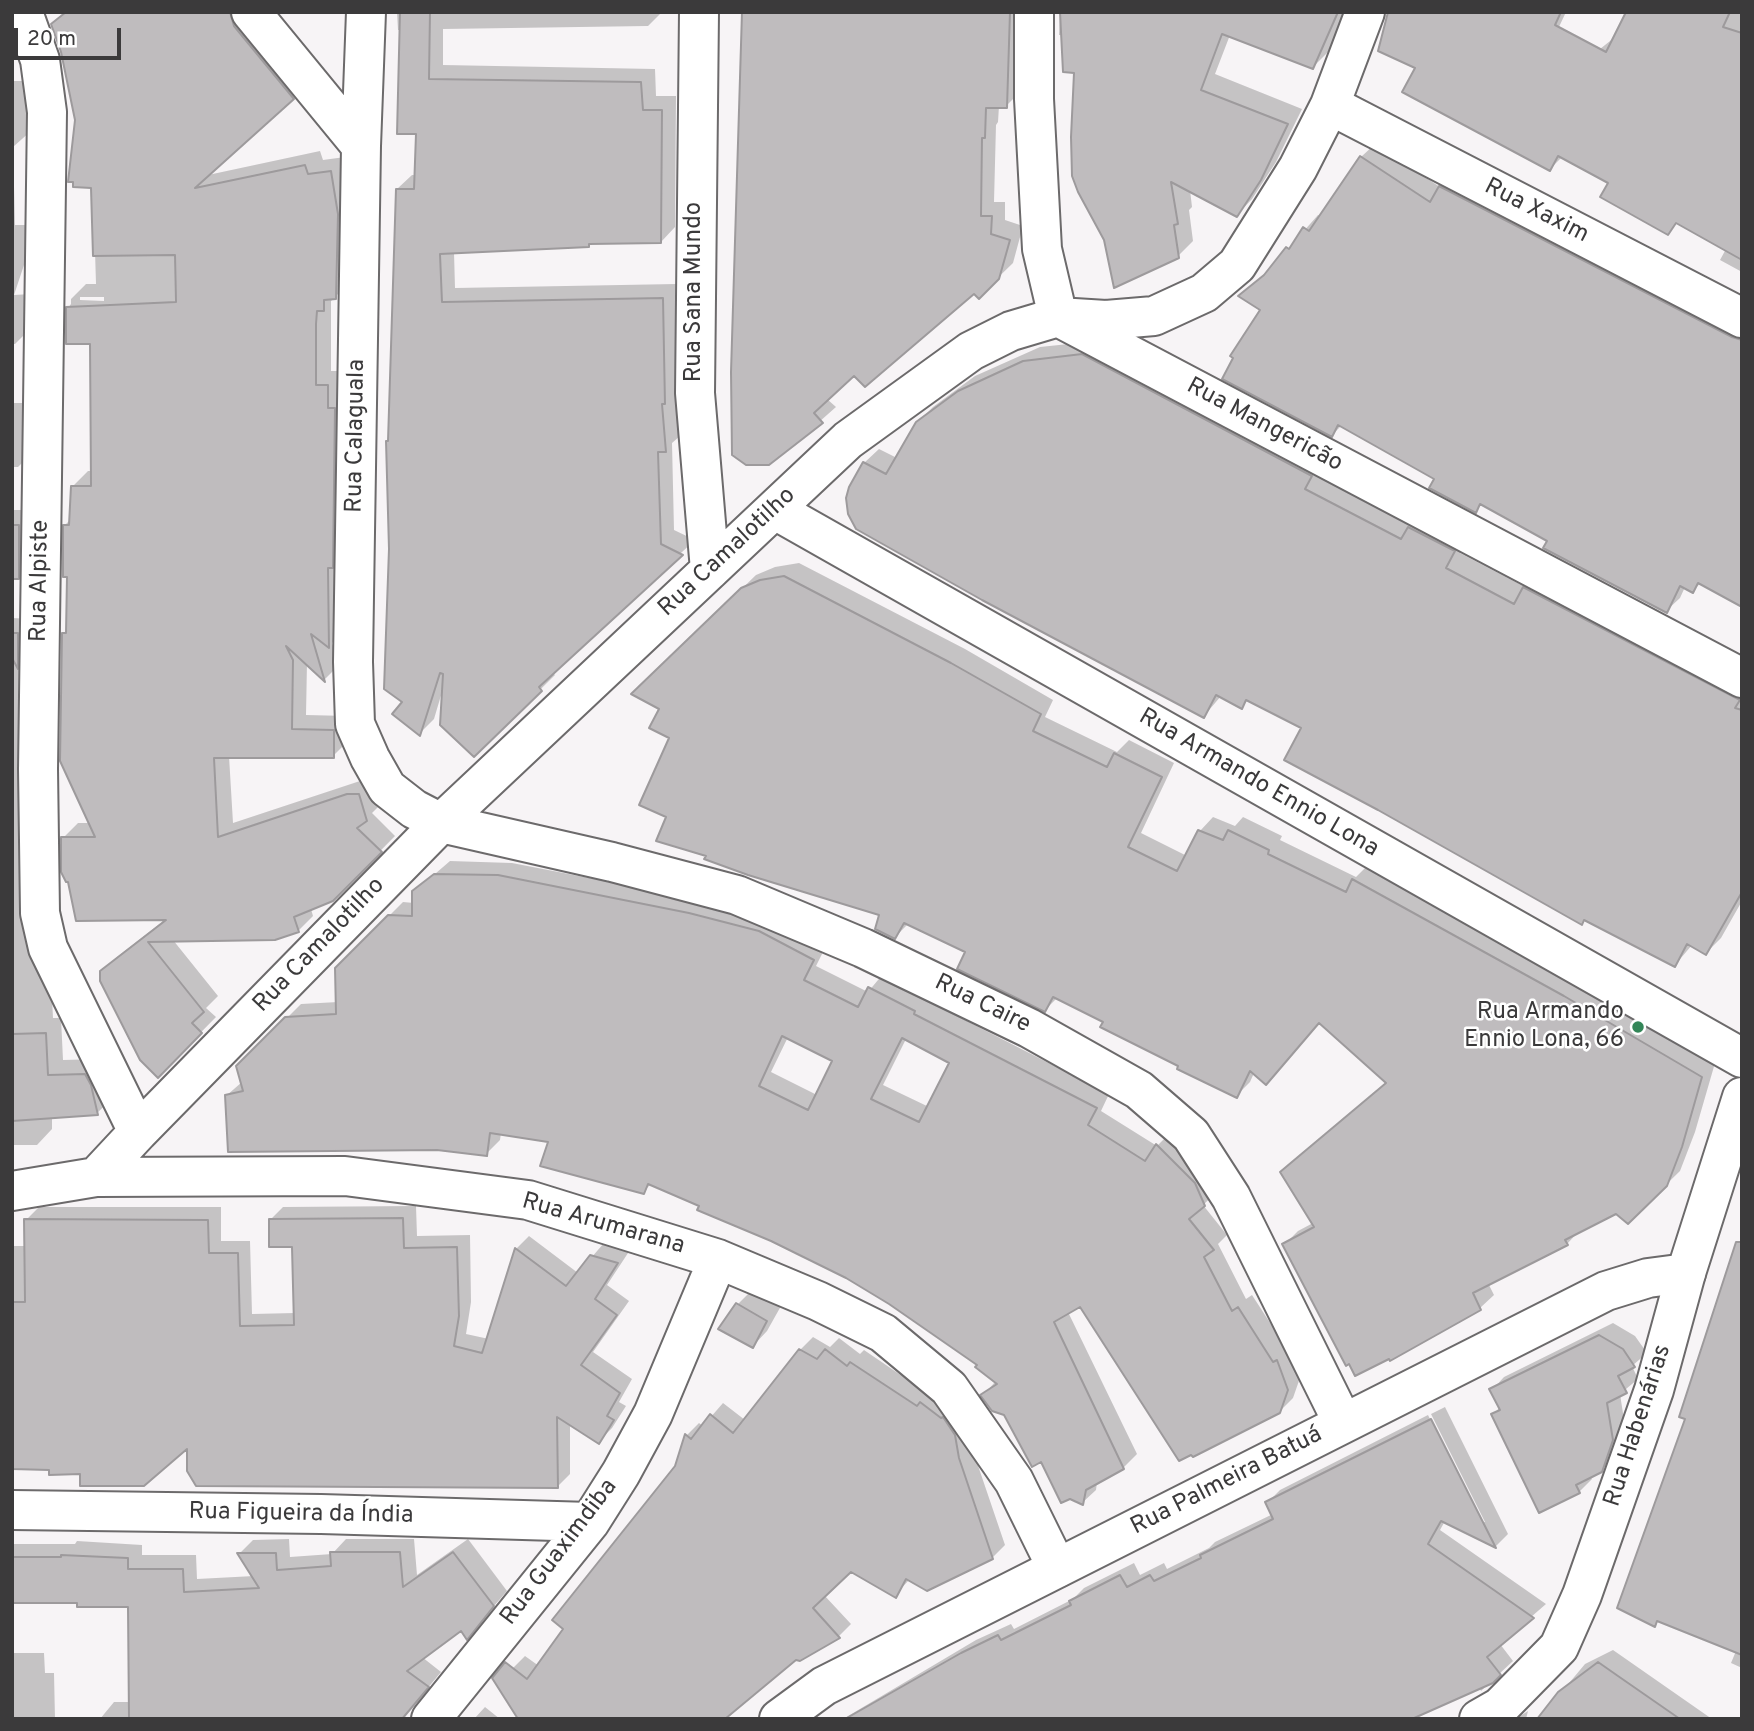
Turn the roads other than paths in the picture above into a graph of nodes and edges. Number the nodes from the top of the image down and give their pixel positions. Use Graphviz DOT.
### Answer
graph roads {
  1 [pos="23,12"];
  2 [pos="251,12"];
  3 [pos="366,12"];
  4 [pos="699,12"];
  5 [pos="1034,12"];
  6 [pos="1364,12"];
  7 [pos="1330,105"];
  8 [pos="361,146"];
  9 [pos="1058,317"];
  10 [pos="1742,318"];
  11 [pos="775,510"];
  12 [pos="710,570"];
  13 [pos="1742,678"];
  14 [pos="441,823"];
  15 [pos="1742,1058"];
  16 [pos="1742,1097"];
  17 [pos="138,1132"];
  18 [pos="96,1178"];
  19 [pos="12,1191"];
  20 [pos="718,1259"];
  21 [pos="1686,1273"];
  22 [pos="1343,1423"];
  23 [pos="12,1510"];
  24 [pos="590,1522"];
  25 [pos="1058,1568"];
  26 [pos="431,1719"];
  27 [pos="779,1719"];
  28 [pos="1479,1719"];
  1 -- 17 [label="street, Rua Alpiste"];
  2 -- 8 [label="street"];
  3 -- 8 [label="street, Rua Calaguala"];
  4 -- 12 [label="street, Rua Sana Mundo"];
  5 -- 9 [label="street"];
  6 -- 7 [label="street, Rua Camalotilho"];
  7 -- 9 [label="street, Rua Camalotilho"];
  7 -- 10 [label="street, Rua Xaxim"];
  8 -- 14 [label="street, Rua Calaguala"];
  9 -- 11 [label="street, Rua Camalotilho"];
  9 -- 13 [label="street, Rua Mangericão"];
  11 -- 12 [label="street, Rua Camalotilho"];
  11 -- 15 [label="street, Rua Armando Ennio Lona"];
  12 -- 14 [label="street, Rua Camalotilho"];
  14 -- 17 [label="street, Rua Camalotilho"];
  14 -- 22 [label="street, Rua Caire"];
  16 -- 21 [label="street, Rua Habenárias"];
  17 -- 18 [label="street, Rua Camalotilho"];
  18 -- 19 [label="street, Rua Arumarana"];
  18 -- 20 [label="street, Rua Arumarana"];
  20 -- 24 [label="street, Rua Guaximdiba"];
  20 -- 25 [label="street, Rua Arumarana"];
  21 -- 22 [label="street, Rua Palmeira Batuá"];
  21 -- 28 [label="street, Rua Habenárias"];
  22 -- 25 [label="street, Rua Palmeira Batuá"];
  23 -- 24 [label="street, Rua Figueira da Índia"];
  24 -- 26 [label="street, Rua Guaximdiba"];
  25 -- 27 [label="street, Rua Palmeira Batuá"];
}
